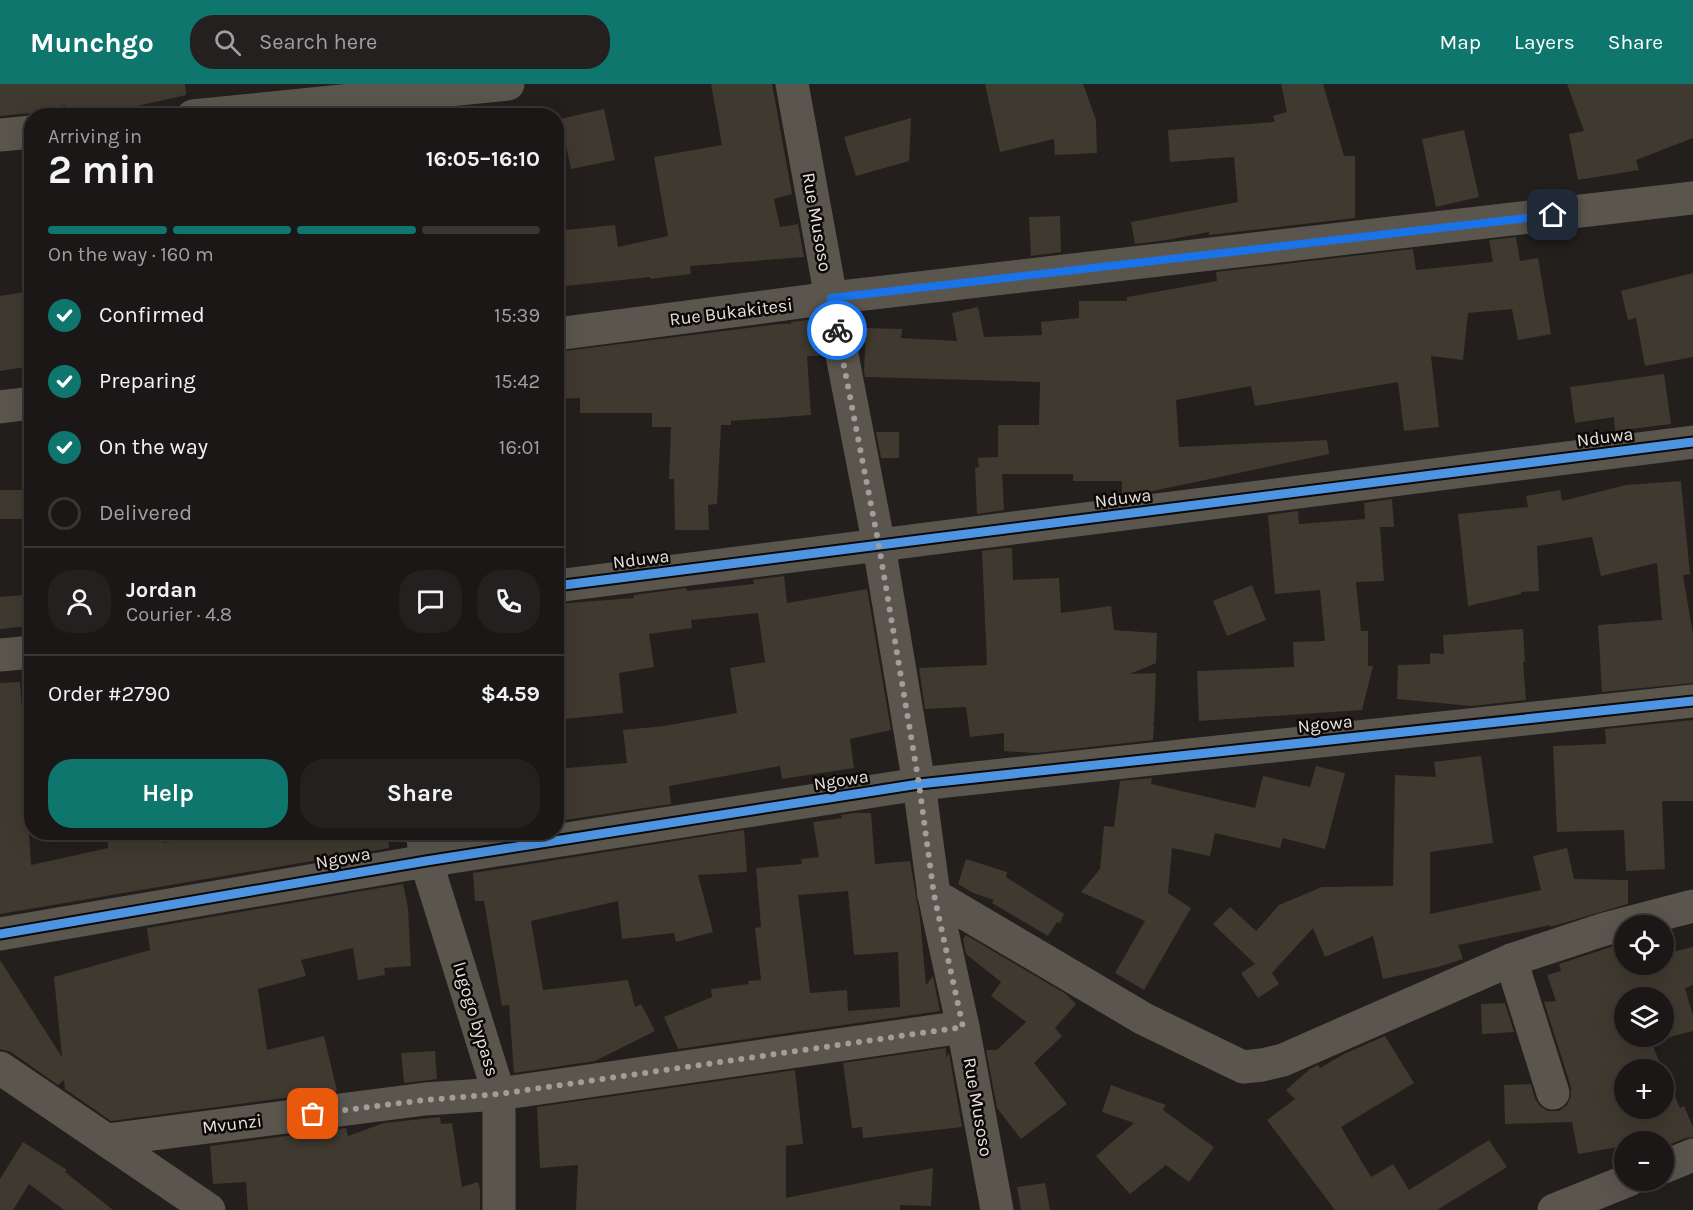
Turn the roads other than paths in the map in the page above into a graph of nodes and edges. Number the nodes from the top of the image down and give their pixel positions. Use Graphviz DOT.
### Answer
graph roads {
  1 [pos="508,84"];
  2 [pos="792,84"];
  3 [pos="279,102"];
  4 [pos="242,108"];
  5 [pos="24,133"];
  6 [pos="0,135"];
  7 [pos="1693,198"];
  8 [pos="831,298"];
  9 [pos="564,333"];
  10 [pos="24,404"];
  11 [pos="0,407"];
  12 [pos="1693,442"];
  13 [pos="879,546"];
  14 [pos="564,585"];
  15 [pos="24,653"];
  16 [pos="0,655"];
  17 [pos="1693,701"];
  18 [pos="919,784"];
  19 [pos="564,829"];
  20 [pos="479,840"];
  21 [pos="424,847"];
  22 [pos="934,895"];
  23 [pos="1693,906"];
  24 [pos="0,934"];
  25 [pos="1511,960"];
  26 [pos="963,1027"];
  27 [pos="0,1068"];
  28 [pos="1553,1093"];
  29 [pos="499,1094"];
  30 [pos="107,1140"];
  31 [pos="1693,1155"];
  32 [pos="1674,1163"];
  33 [pos="1614,1186"];
  34 [pos="209,1210"];
  35 [pos="499,1210"];
  36 [pos="997,1210"];
  37 [pos="1554,1210"];
  1 -- 3 [label="street"];
  2 -- 8 [label="street, Rue Musoso"];
  3 -- 4 [label="street"];
  5 -- 6 [label="street"];
  7 -- 8 [label="street, Rue Bukakitesi"];
  8 -- 9 [label="street, Rue Bukakitesi"];
  8 -- 13 [label="street, Rue Musoso"];
  10 -- 11 [label="street"];
  12 -- 13 [label="street, Nduwa"];
  13 -- 14 [label="street, Nduwa"];
  13 -- 18 [label="street, Rue Musoso"];
  15 -- 16 [label="street"];
  17 -- 18 [label="street, Ngowa"];
  18 -- 19 [label="street, Ngowa"];
  18 -- 22 [label="street, Rue Musoso"];
  20 -- 21 [label="street, Ngowa"];
  21 -- 24 [label="street, Ngowa"];
  21 -- 29 [label="street, lugogo bypass"];
  22 -- 25 [label="street"];
  22 -- 26 [label="street, Rue Musoso"];
  23 -- 25 [label="street"];
  25 -- 28 [label="street"];
  26 -- 29 [label="street, Mvunzi"];
  26 -- 36 [label="street, Rue Musoso"];
  27 -- 30 [label="street"];
  29 -- 30 [label="street, Mvunzi"];
  29 -- 35 [label="street, lugogo bypass"];
  30 -- 34 [label="street"];
  31 -- 32 [label="street"];
  33 -- 37 [label="street"];
}
